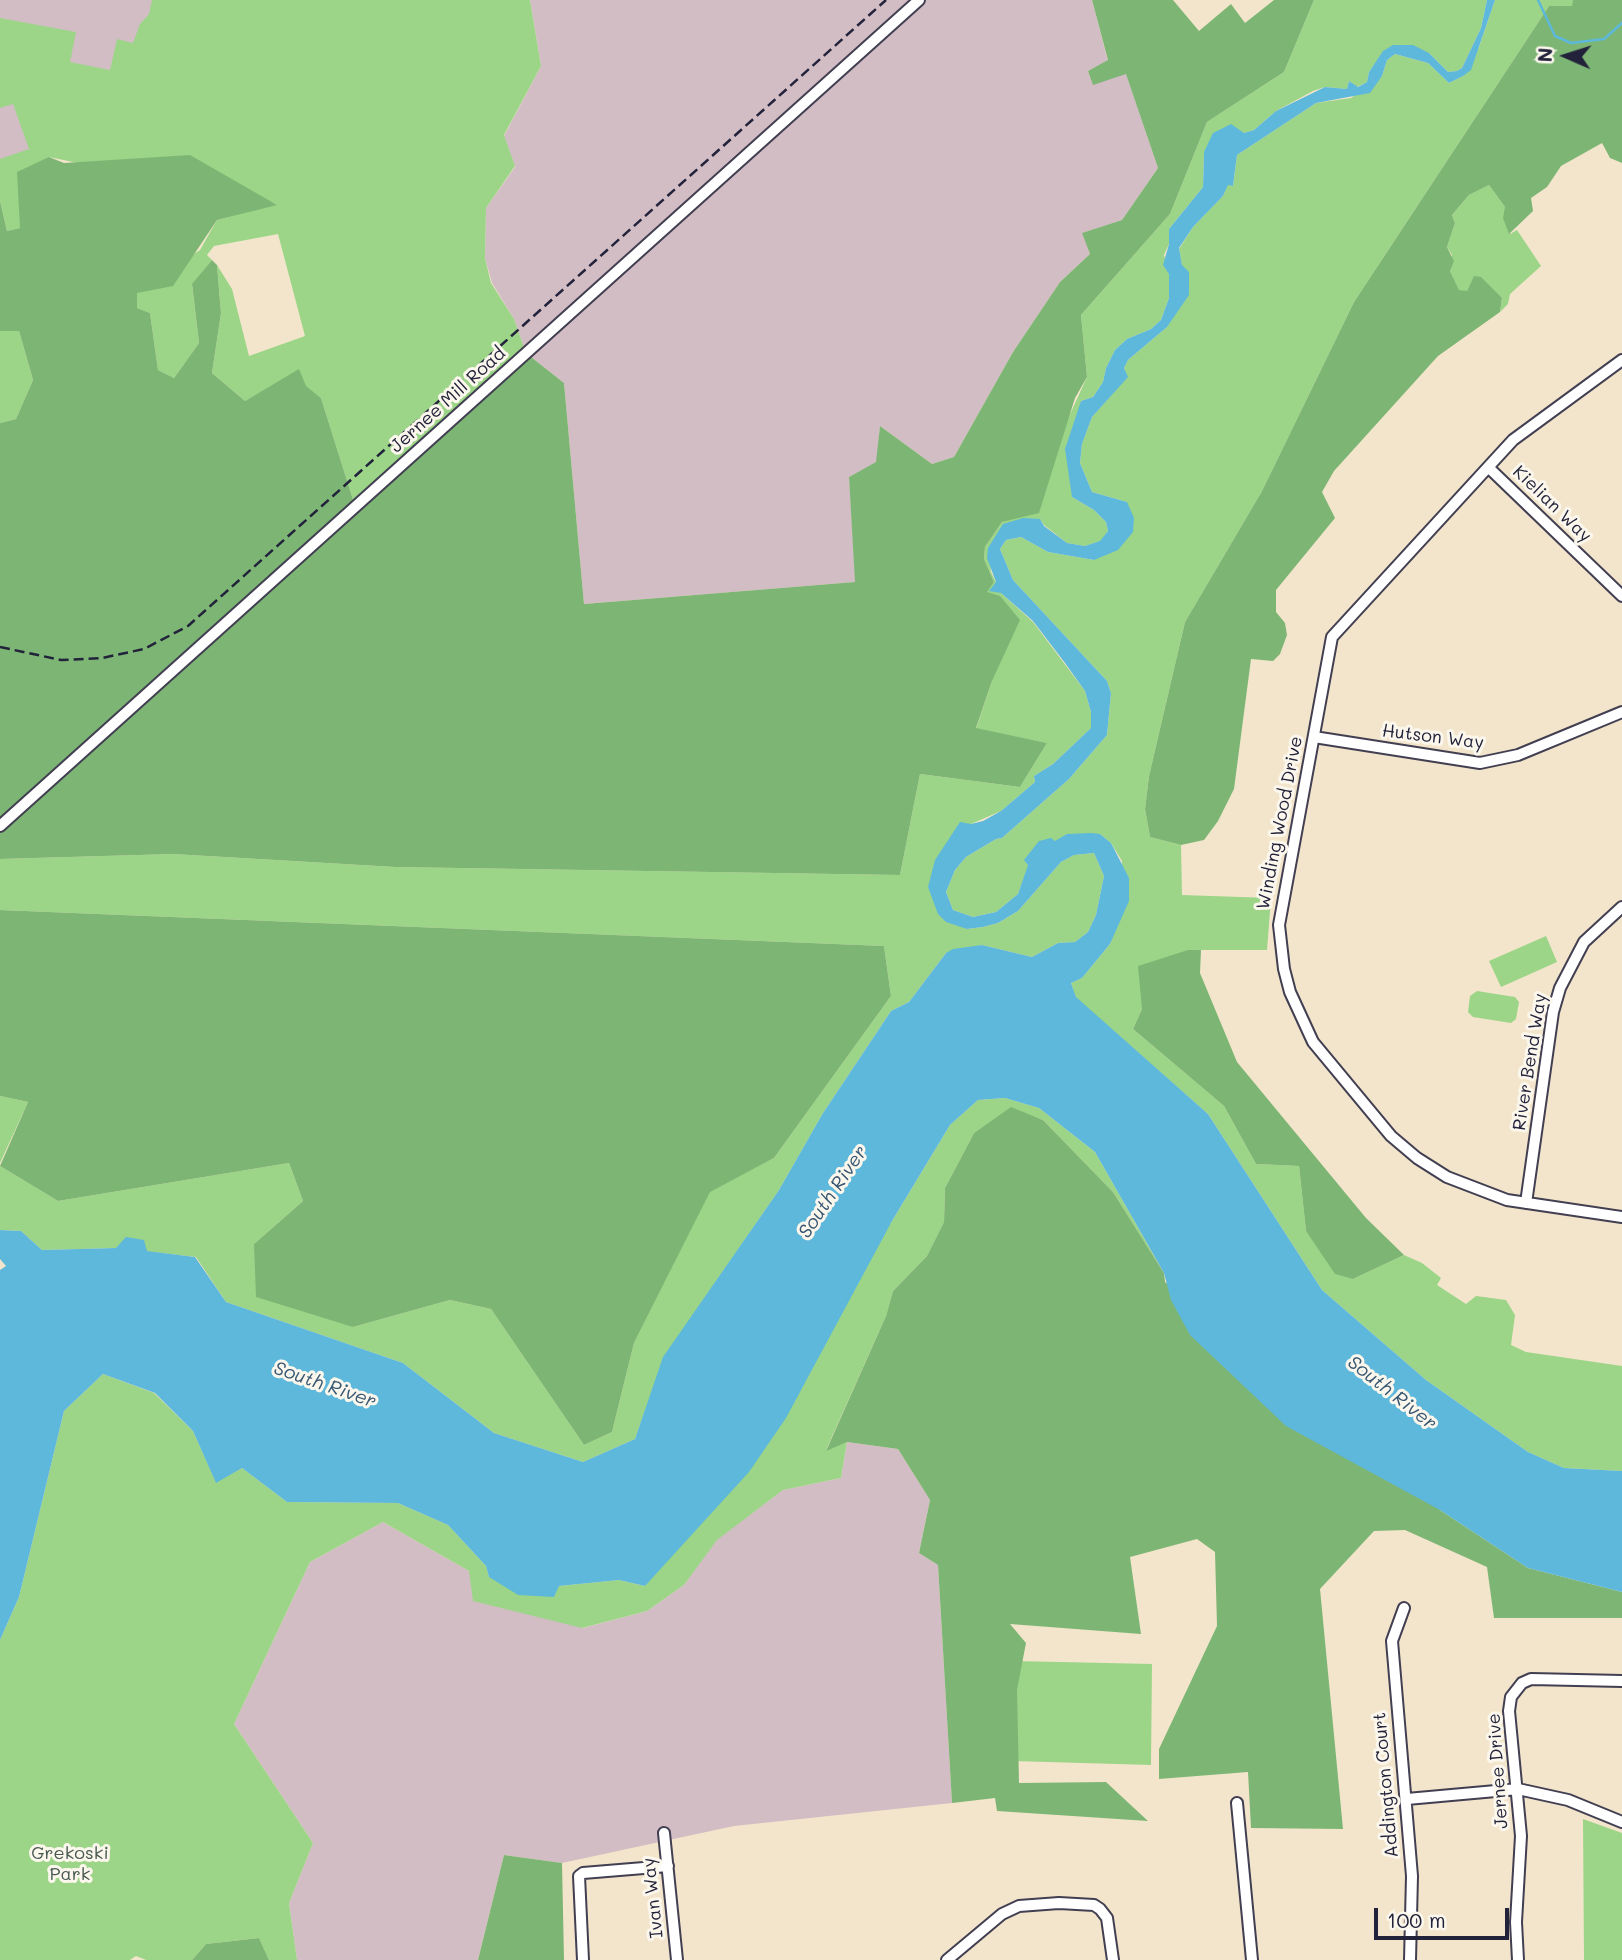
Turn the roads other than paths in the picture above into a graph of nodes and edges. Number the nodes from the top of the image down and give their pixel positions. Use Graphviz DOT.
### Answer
graph roads {
  1 [pos="919,0"];
  2 [pos="1622,360"];
  3 [pos="1488,467"];
  4 [pos="1622,596"];
  5 [pos="1622,712"];
  6 [pos="1314,737"];
  7 [pos="0,826"];
  8 [pos="1622,907"];
  9 [pos="1526,1202"];
  10 [pos="1622,1217"];
  11 [pos="1405,1608"];
  12 [pos="1622,1681"];
  13 [pos="1518,1789"];
  14 [pos="1408,1799"];
  15 [pos="1237,1803"];
  16 [pos="1622,1822"];
  17 [pos="664,1832"];
  18 [pos="668,1866"];
  19 [pos="583,1960"];
  20 [pos="677,1960"];
  21 [pos="947,1960"];
  22 [pos="1113,1960"];
  23 [pos="1252,1960"];
  24 [pos="1410,1960"];
  25 [pos="1518,1960"];
  1 -- 7 [label="street, Jernee Mill Road"];
  2 -- 3 [label="street, Winding Wood Drive"];
  3 -- 4 [label="street, Kielian Way"];
  3 -- 6 [label="street, Winding Wood Drive"];
  5 -- 6 [label="street, Hutson Way"];
  6 -- 9 [label="street, Winding Wood Drive"];
  8 -- 9 [label="street, River Bend Way"];
  9 -- 10 [label="street, Winding Wood Drive"];
  11 -- 14 [label="street, Addington Court"];
  12 -- 13 [label="street, Jernee Drive"];
  13 -- 14 [label="street"];
  13 -- 16 [label="street"];
  13 -- 25 [label="street, Jernee Drive"];
  14 -- 24 [label="street, Addington Court"];
  15 -- 23 [label="street"];
  17 -- 18 [label="street, Ivan Way"];
  18 -- 19 [label="street"];
  18 -- 20 [label="street, Ivan Way"];
  21 -- 22 [label="street"];
}
